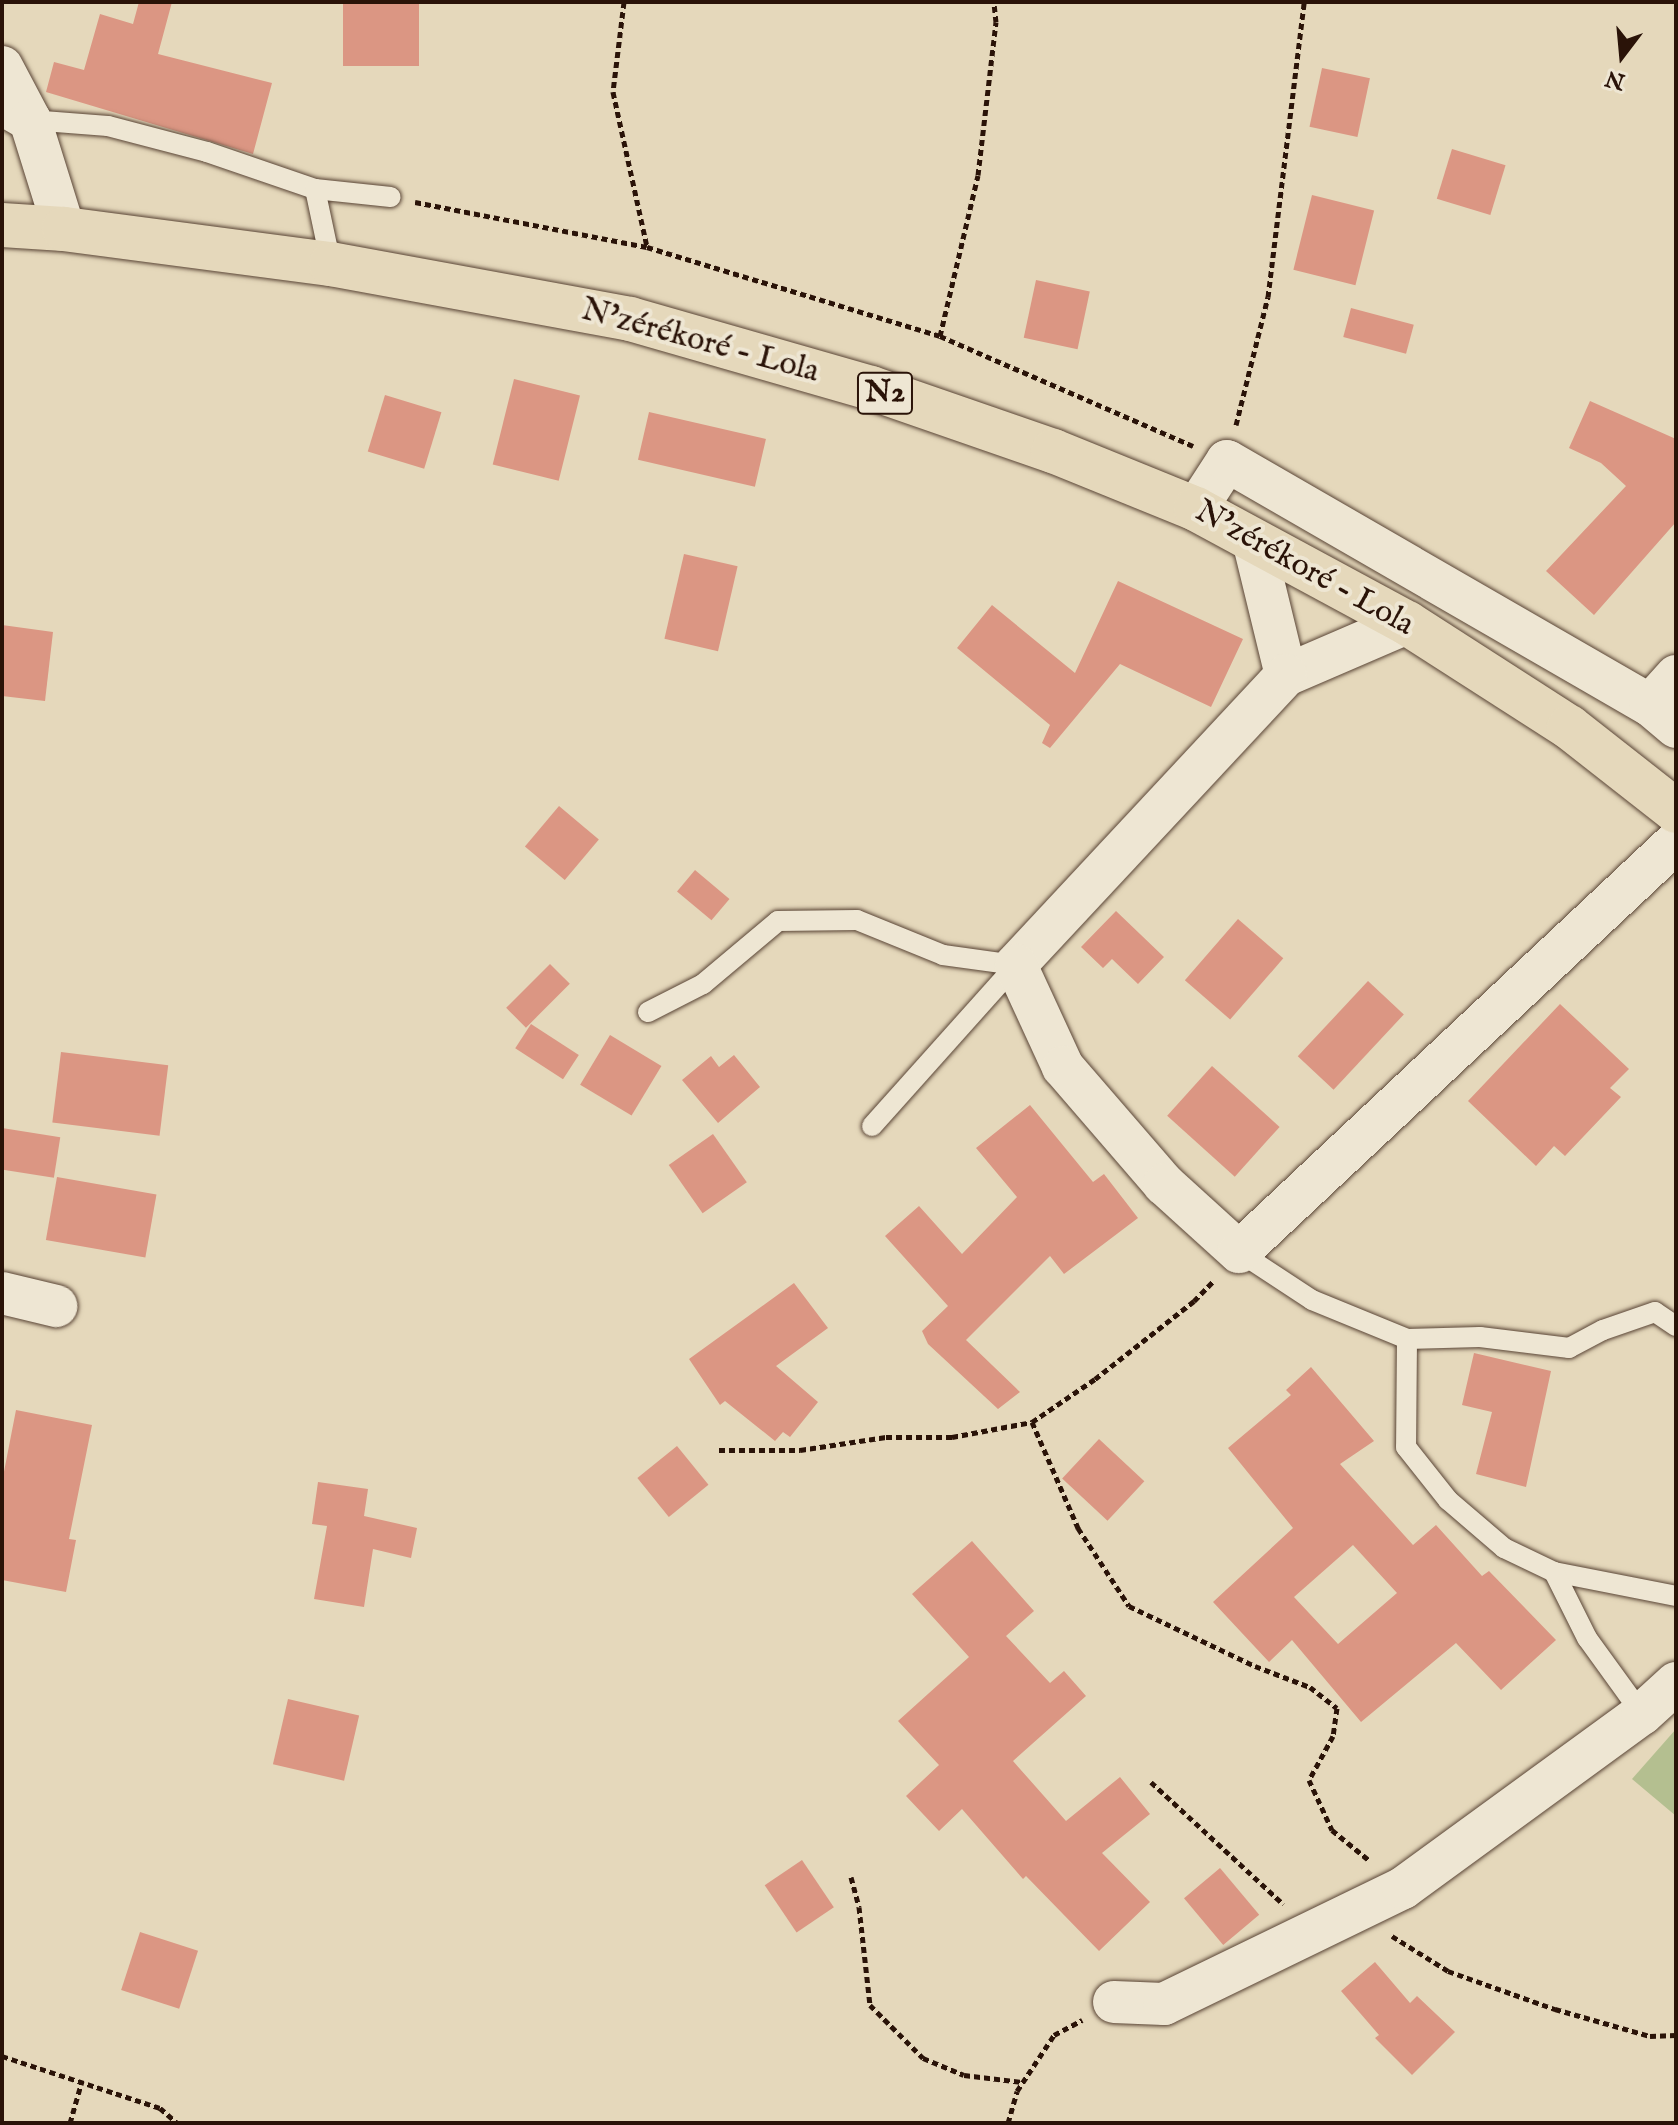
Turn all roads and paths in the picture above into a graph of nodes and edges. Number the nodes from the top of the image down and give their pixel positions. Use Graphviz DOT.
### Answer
graph roads {
  1 [pos="624,2"];
  2 [pos="994,2"];
  3 [pos="1304,2"];
  4 [pos="2,67"];
  5 [pos="16,112"];
  6 [pos="315,189"];
  7 [pos="391,197"];
  8 [pos="2,225"];
  9 [pos="64,229"];
  10 [pos="647,247"];
  11 [pos="331,264"];
  12 [pos="940,336"];
  13 [pos="1227,461"];
  14 [pos="1196,509"];
  15 [pos="1253,540"];
  16 [pos="1407,623"];
  17 [pos="1286,675"];
  18 [pos="1667,703"];
  19 [pos="1676,811"];
  20 [pos="1676,842"];
  21 [pos="1016,965"];
  22 [pos="648,1012"];
  23 [pos="872,1126"];
  24 [pos="1239,1252"];
  25 [pos="2,1293"];
  26 [pos="56,1306"];
  27 [pos="1676,1326"];
  28 [pos="1407,1339"];
  29 [pos="1032,1422"];
  30 [pos="719,1450"];
  31 [pos="1554,1572"];
  32 [pos="1676,1596"];
  33 [pos="1676,1683"];
  34 [pos="1642,1714"];
  35 [pos="1151,1782"];
  36 [pos="851,1877"];
  37 [pos="1403,1888"];
  38 [pos="1354,1912"];
  39 [pos="1314,1931"];
  40 [pos="1114,2002"];
  41 [pos="1676,2035"];
  42 [pos="2,2056"];
  43 [pos="82,2081"];
  44 [pos="1022,2082"];
  45 [pos="70,2123"];
  46 [pos="177,2123"];
  47 [pos="1008,2123"];
  1 -- 10 [label="path"];
  2 -- 12 [label="path"];
  3 -- 13 [label="path"];
  4 -- 5 [label="street"];
  5 -- 6 [label="lane"];
  5 -- 9 [label="street"];
  6 -- 7 [label="lane"];
  6 -- 11 [label="lane"];
  7 -- 10 [label="path"];
  8 -- 9 [label="highway, N'zérékoré - Lola / N2"];
  9 -- 11 [label="highway, N'zérékoré - Lola / N2"];
  10 -- 12 [label="path"];
  11 -- 14 [label="highway, N'zérékoré - Lola / N2"];
  12 -- 13 [label="path"];
  13 -- 14 [label="street"];
  13 -- 18 [label="street"];
  14 -- 15 [label="highway, N'zérékoré - Lola / N2"];
  15 -- 16 [label="highway, N'zérékoré - Lola / N2"];
  15 -- 17 [label="street"];
  16 -- 17 [label="street"];
  16 -- 19 [label="highway, N'zérékoré - Lola / N2"];
  17 -- 21 [label="street"];
  20 -- 24 [label="street"];
  21 -- 22 [label="lane"];
  21 -- 23 [label="lane"];
  21 -- 24 [label="street"];
  24 -- 28 [label="lane"];
  24 -- 29 [label="path"];
  25 -- 26 [label="street"];
  27 -- 28 [label="lane"];
  28 -- 31 [label="lane"];
  29 -- 30 [label="path"];
  29 -- 37 [label="path"];
  31 -- 32 [label="lane"];
  31 -- 34 [label="lane"];
  33 -- 34 [label="street"];
  34 -- 37 [label="street"];
  35 -- 39 [label="path"];
  36 -- 44 [label="path"];
  37 -- 38 [label="street"];
  38 -- 39 [label="street"];
  38 -- 41 [label="path"];
  39 -- 40 [label="street"];
  40 -- 44 [label="path"];
  42 -- 43 [label="path"];
  43 -- 45 [label="path"];
  43 -- 46 [label="path"];
  44 -- 47 [label="path"];
}
